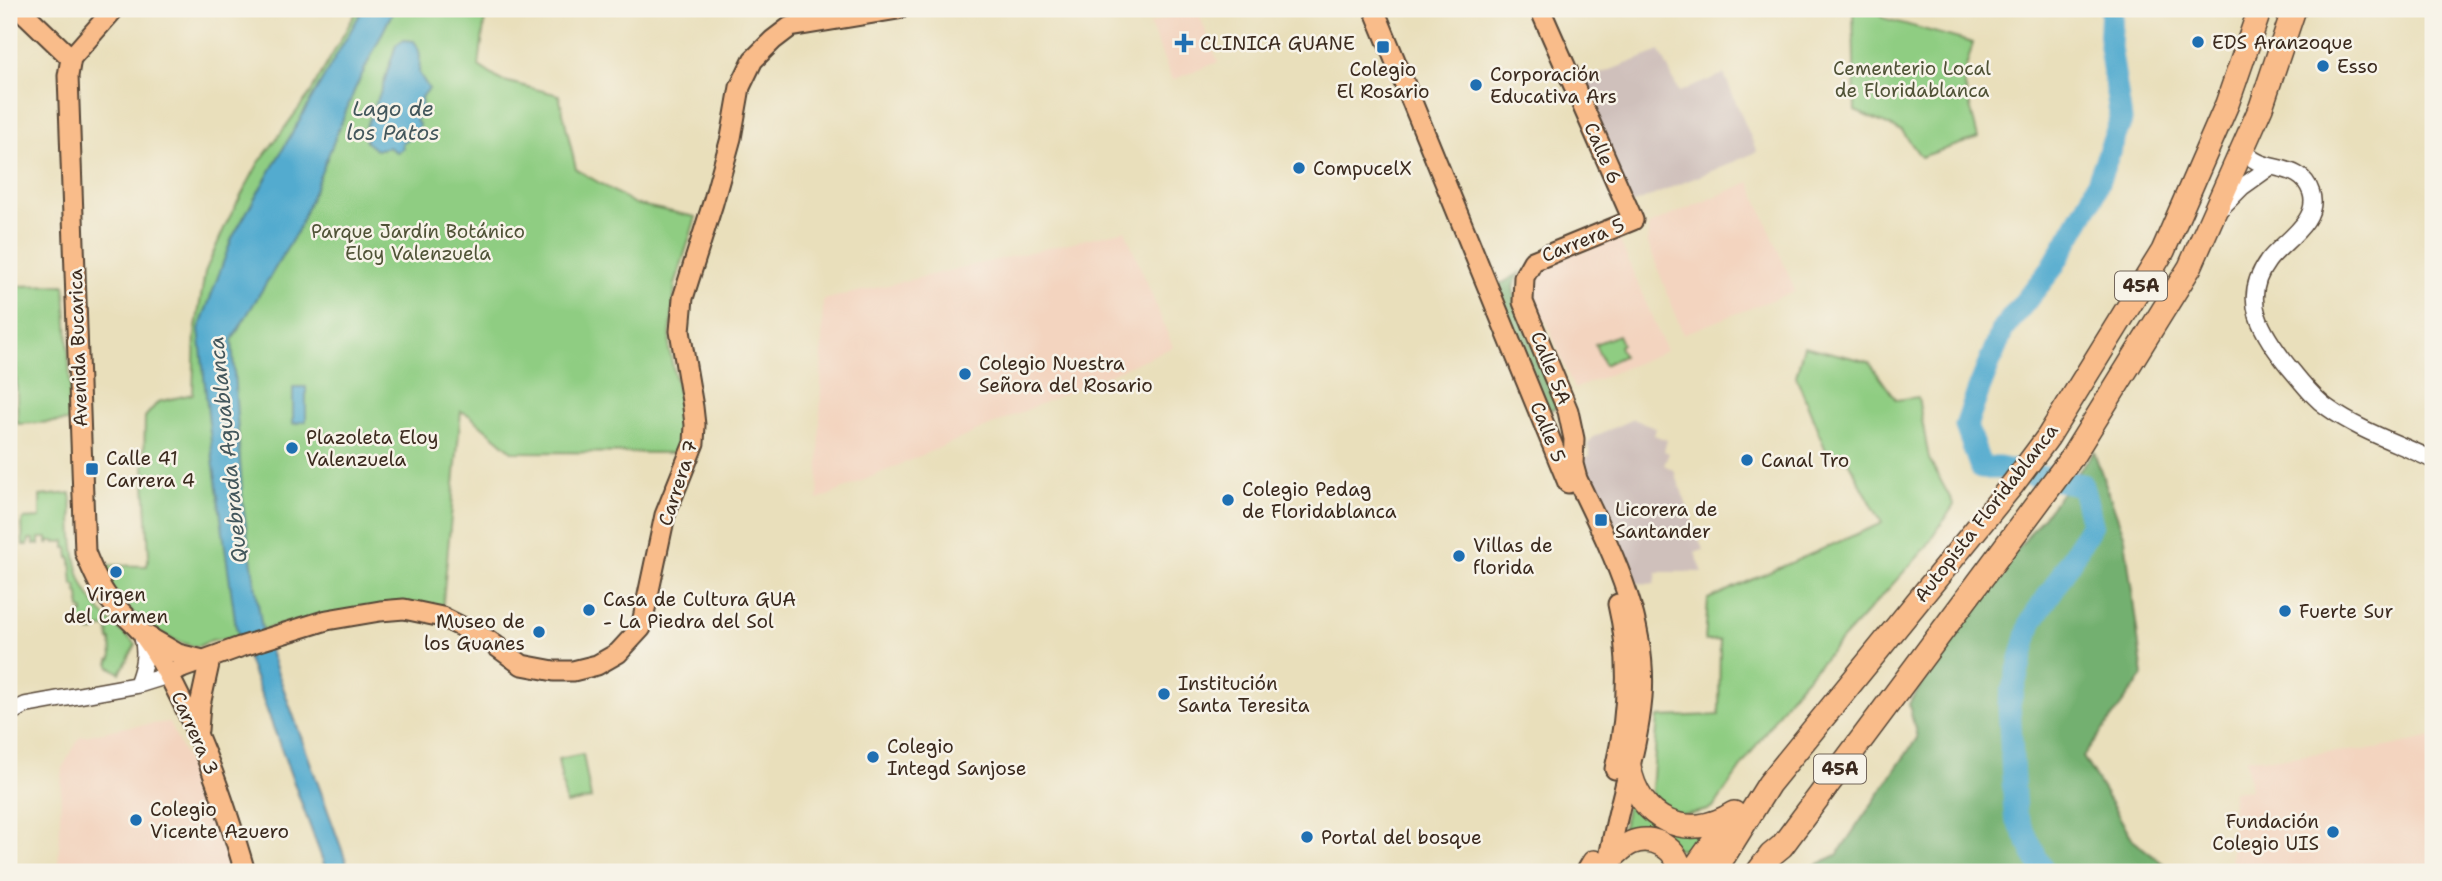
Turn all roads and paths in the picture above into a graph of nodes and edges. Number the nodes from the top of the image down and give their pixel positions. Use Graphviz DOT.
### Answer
graph roads {
  1 [pos="20,9"];
  2 [pos="114,9"];
  3 [pos="898,9"];
  4 [pos="1374,9"];
  5 [pos="1540,9"];
  6 [pos="2260,9"];
  7 [pos="2294,9"];
  8 [pos="71,58"];
  9 [pos="2243,149"];
  10 [pos="2270,167"];
  11 [pos="2214,215"];
  12 [pos="1633,220"];
  13 [pos="1533,261"];
  14 [pos="2433,460"];
  15 [pos="1577,479"];
  16 [pos="142,632"];
  17 [pos="206,662"];
  18 [pos="173,674"];
  19 [pos="137,685"];
  20 [pos="9,713"];
  21 [pos="198,735"];
  22 [pos="1629,766"];
  23 [pos="1769,784"];
  24 [pos="1734,813"];
  25 [pos="1783,846"];
  26 [pos="1598,868"];
  27 [pos="245,872"];
  28 [pos="1681,872"];
  29 [pos="1692,872"];
  30 [pos="1714,872"];
  31 [pos="1758,872"];
  32 [pos="1767,872"];
  1 -- 8 [label="main road"];
  2 -- 8 [label="main road"];
  3 -- 17 [label="main road, Carrera 7"];
  4 -- 26 [label="main road, Calle 5"];
  5 -- 12 [label="main road, Calle 6"];
  6 -- 23 [label="highway, Autopista Floridablanca / 45A"];
  7 -- 9 [label="highway, Autopista Floridablanca / 45A"];
  8 -- 16 [label="main road, Avenida Bucarica"];
  9 -- 10 [label="street"];
  9 -- 11 [label="highway, Autopista Floridablanca / 45A"];
  10 -- 11 [label="street"];
  10 -- 14 [label="street"];
  11 -- 25 [label="highway, Autopista Floridablanca / 45A"];
  12 -- 13 [label="main road, Carrera 5"];
  13 -- 15 [label="main road, Calle 5A"];
  15 -- 22 [label="main road, Calle 5"];
  16 -- 17 [label="main road"];
  16 -- 18 [label="main road, Avenida Bucarica"];
  16 -- 19 [label="street"];
  17 -- 18 [label="main road, Carrera 7"];
  17 -- 21 [label="main road"];
  18 -- 19 [label="street"];
  18 -- 21 [label="main road, Carrera 3"];
  19 -- 20 [label="street"];
  21 -- 27 [label="main road, Carrera 3"];
  22 -- 24 [label="highway"];
  22 -- 26 [label="main road, Calle 5"];
  23 -- 24 [label="highway, 45A"];
  23 -- 30 [label="highway, Autopista Floridablanca / 45A"];
  24 -- 29 [label="highway, 45A"];
  25 -- 31 [label="highway, Autopista Floridablanca / 45A"];
  25 -- 32 [label="highway, 45A"];
  26 -- 28 [label="highway"];
}
